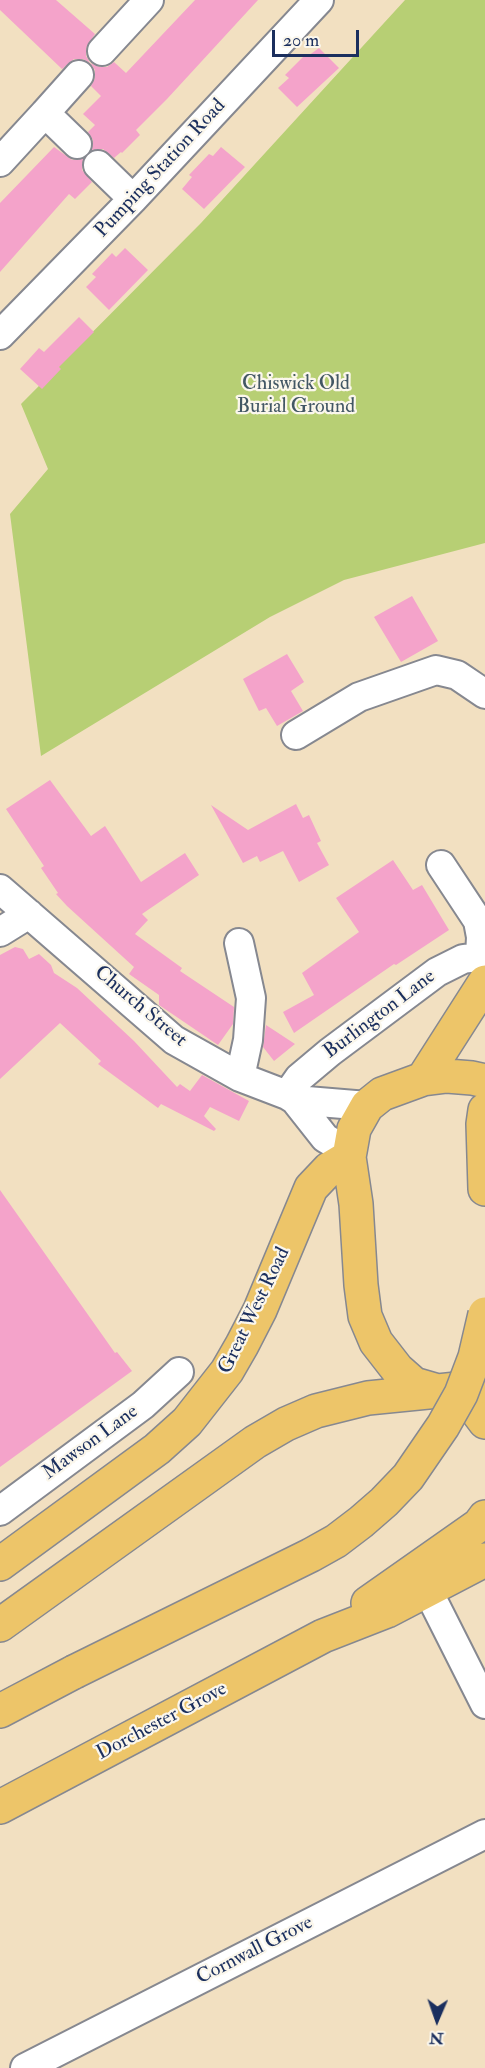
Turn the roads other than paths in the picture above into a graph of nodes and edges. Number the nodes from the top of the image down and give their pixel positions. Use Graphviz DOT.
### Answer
graph roads {
  1 [pos="319,0"];
  2 [pos="133,5"];
  3 [pos="102,51"];
  4 [pos="79,75"];
  5 [pos="45,112"];
  6 [pos="77,144"];
  7 [pos="0,162"];
  8 [pos="98,165"];
  9 [pos="133,199"];
  10 [pos="0,335"];
  11 [pos="485,694"];
  12 [pos="296,735"];
  13 [pos="441,865"];
  14 [pos="0,889"];
  15 [pos="29,914"];
  16 [pos="0,932"];
  17 [pos="239,944"];
  18 [pos="483,965"];
  19 [pos="240,1077"];
  20 [pos="423,1079"];
  21 [pos="485,1081"];
  22 [pos="291,1098"];
  23 [pos="367,1106"];
  24 [pos="485,1110"];
  25 [pos="350,1155"];
  26 [pos="485,1189"];
  27 [pos="485,1314"];
  28 [pos="179,1371"];
  29 [pos="459,1389"];
  30 [pos="485,1422"];
  31 [pos="0,1510"];
  32 [pos="485,1517"];
  33 [pos="485,1560"];
  34 [pos="0,1564"];
  35 [pos="428,1591"];
  36 [pos="0,1625"];
  37 [pos="323,1636"];
  38 [pos="485,1704"];
  39 [pos="0,1711"];
  40 [pos="0,1807"];
  41 [pos="485,1833"];
  42 [pos="25,2068"];
  1 -- 9 [label="street, Pumping Station Road"];
  2 -- 3 [label="street"];
  4 -- 5 [label="street"];
  5 -- 6 [label="street"];
  5 -- 7 [label="street"];
  8 -- 9 [label="street"];
  9 -- 10 [label="street, Pumping Station Road"];
  11 -- 12 [label="street"];
  13 -- 18 [label="street"];
  14 -- 15 [label="street, Church Street"];
  15 -- 16 [label="street"];
  15 -- 19 [label="street, Church Street"];
  17 -- 19 [label="street"];
  18 -- 20 [label="main road"];
  18 -- 22 [label="street, Burlington Lane"];
  19 -- 22 [label="street, Church Street"];
  20 -- 21 [label="main road"];
  20 -- 23 [label="main road"];
  22 -- 23 [label="street, Church Street"];
  22 -- 25 [label="street"];
  23 -- 25 [label="main road"];
  24 -- 26 [label="main road"];
  25 -- 29 [label="main road"];
  25 -- 34 [label="main road, Great West Road"];
  27 -- 39 [label="main road, bridge"];
  28 -- 31 [label="street, Mawson Lane"];
  29 -- 30 [label="main road"];
  29 -- 36 [label="main road"];
  32 -- 37 [label="main road, Dorchester Grove"];
  33 -- 35 [label="main road, Dorchester Grove"];
  35 -- 37 [label="main road, Dorchester Grove"];
  35 -- 38 [label="street"];
  37 -- 40 [label="main road, Dorchester Grove"];
  41 -- 42 [label="street, Cornwall Grove"];
}
